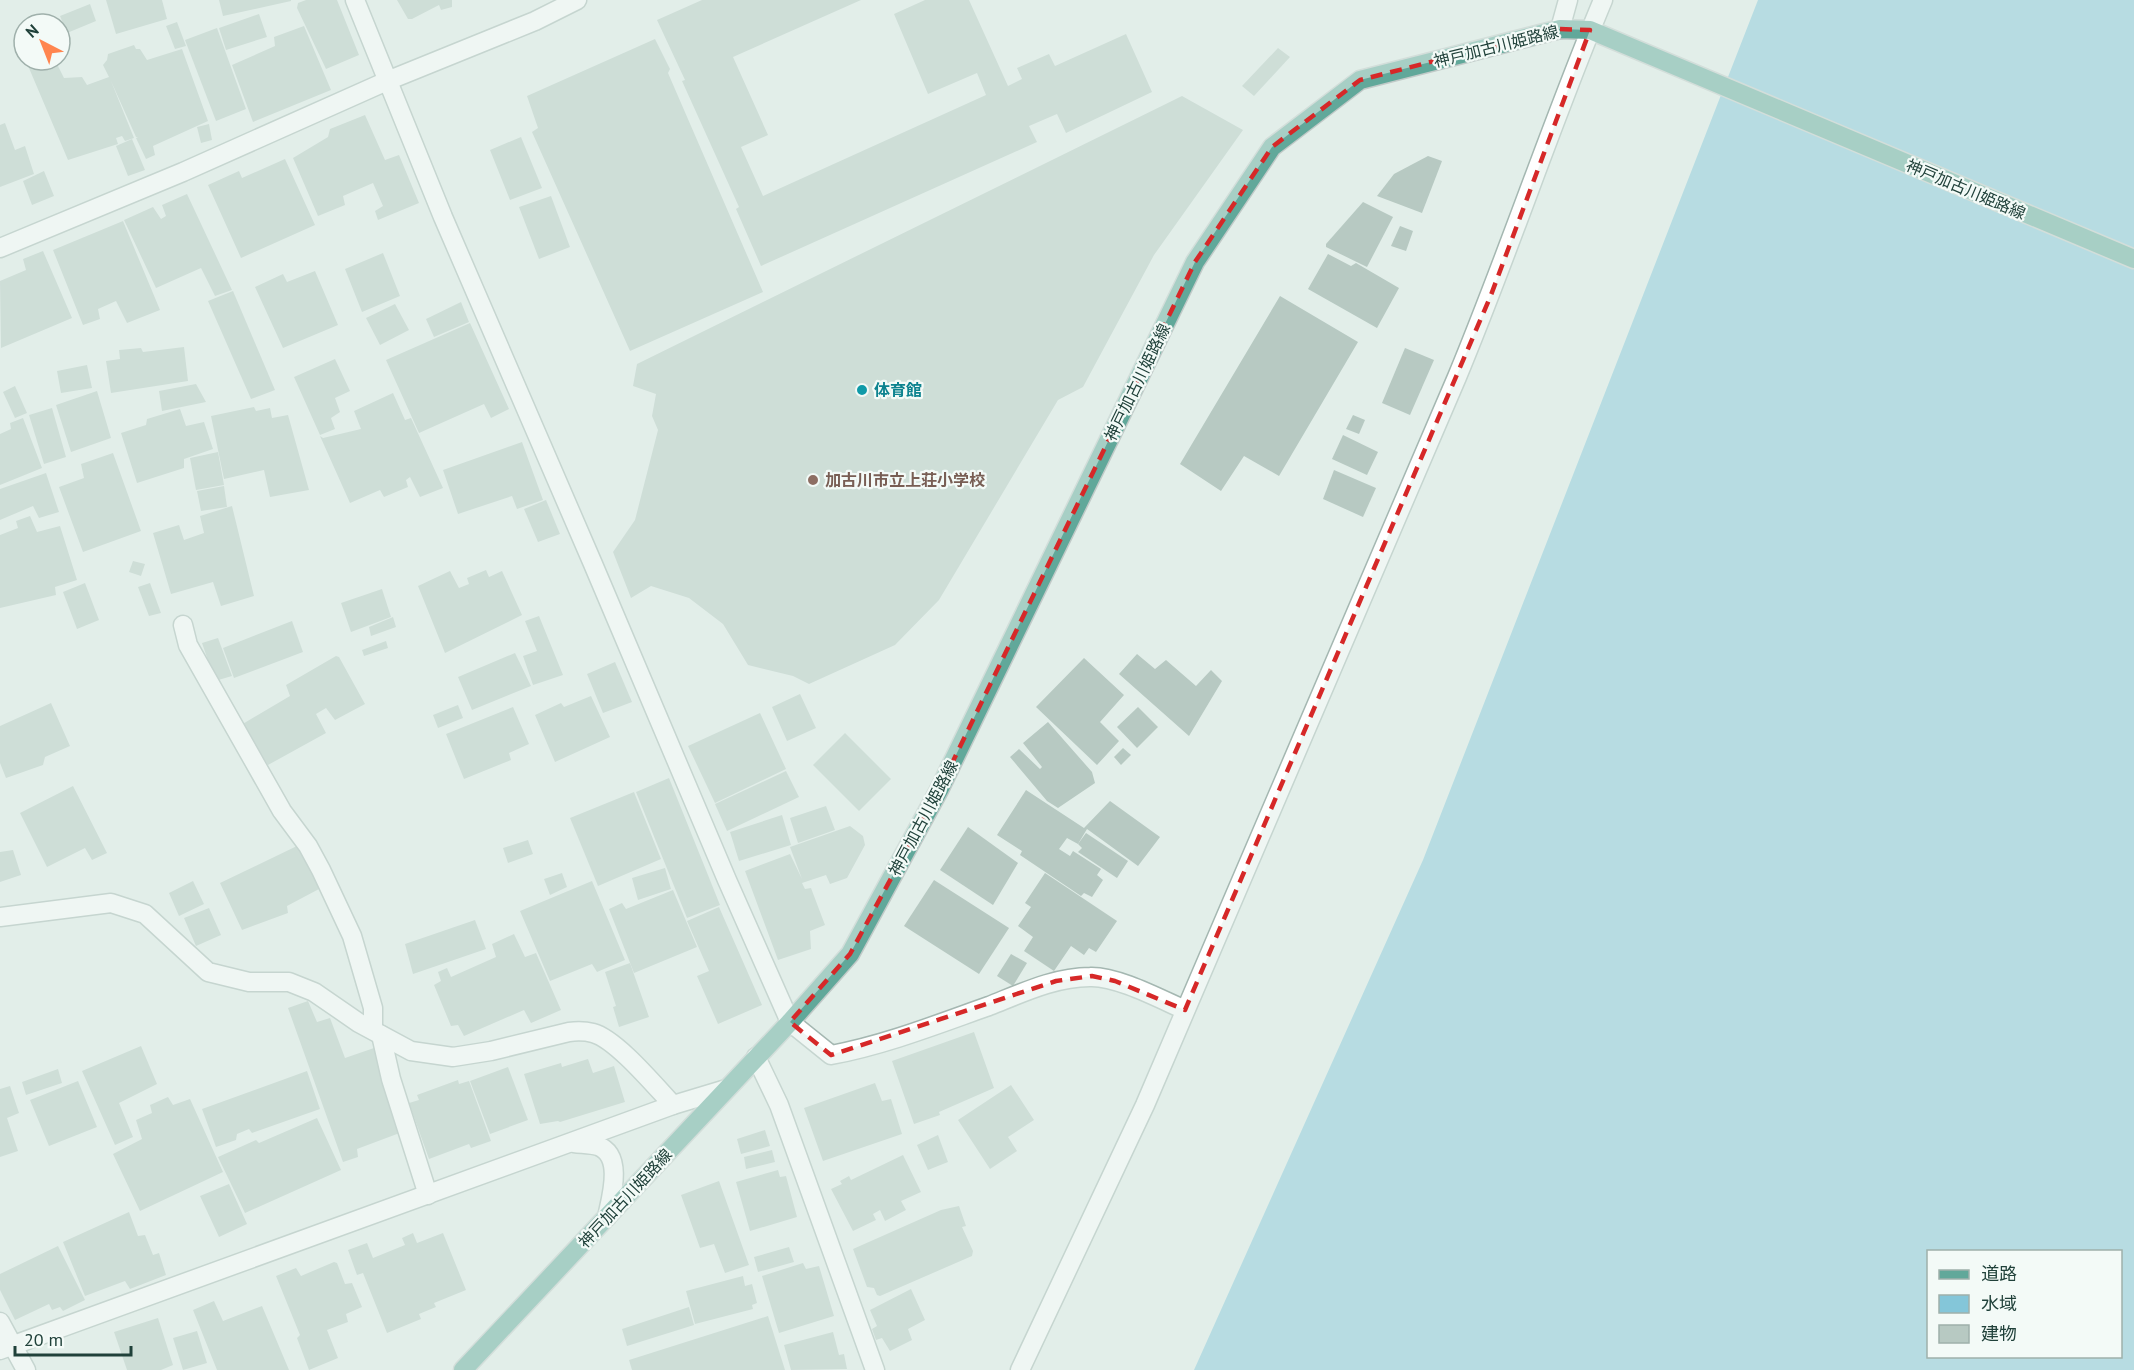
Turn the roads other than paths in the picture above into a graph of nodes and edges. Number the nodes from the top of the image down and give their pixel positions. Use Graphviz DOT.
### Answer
graph roads {
  1 [pos="355,0"];
  2 [pos="577,0"];
  3 [pos="1568,0"];
  4 [pos="1603,0"];
  5 [pos="1560,29"];
  6 [pos="1590,30"];
  7 [pos="387,81"];
  8 [pos="0,248"];
  9 [pos="2134,260"];
  10 [pos="183,625"];
  11 [pos="0,917"];
  12 [pos="1185,1010"];
  13 [pos="790,1022"];
  14 [pos="377,1033"];
  15 [pos="756,1057"];
  16 [pos="726,1089"];
  17 [pos="673,1105"];
  18 [pos="569,1142"];
  19 [pos="428,1195"];
  20 [pos="607,1217"];
  21 [pos="0,1322"];
  22 [pos="6,1348"];
  23 [pos="26,1370"];
  24 [pos="463,1370"];
  25 [pos="875,1370"];
  26 [pos="1020,1370"];
  1 -- 7 [label="street"];
  2 -- 7 [label="street"];
  3 -- 5 [label="street"];
  4 -- 6 [label="street"];
  5 -- 6 [label="main road, 神戸加古川姫路線"];
  5 -- 13 [label="main road, 神戸加古川姫路線"];
  6 -- 9 [label="main road, 神戸加古川姫路線"];
  6 -- 12 [label="street"];
  7 -- 8 [label="street"];
  7 -- 13 [label="street"];
  10 -- 14 [label="street"];
  11 -- 14 [label="street"];
  12 -- 13 [label="street"];
  12 -- 26 [label="street"];
  13 -- 15 [label="main road, 神戸加古川姫路線"];
  14 -- 17 [label="street"];
  14 -- 19 [label="street"];
  15 -- 16 [label="main road, 神戸加古川姫路線"];
  15 -- 25 [label="street"];
  16 -- 17 [label="street"];
  16 -- 20 [label="main road, 神戸加古川姫路線"];
  17 -- 18 [label="street"];
  18 -- 19 [label="street"];
  18 -- 20 [label="street"];
  19 -- 22 [label="street"];
  20 -- 24 [label="main road, 神戸加古川姫路線"];
  21 -- 22 [label="street"];
  22 -- 23 [label="street"];
}
